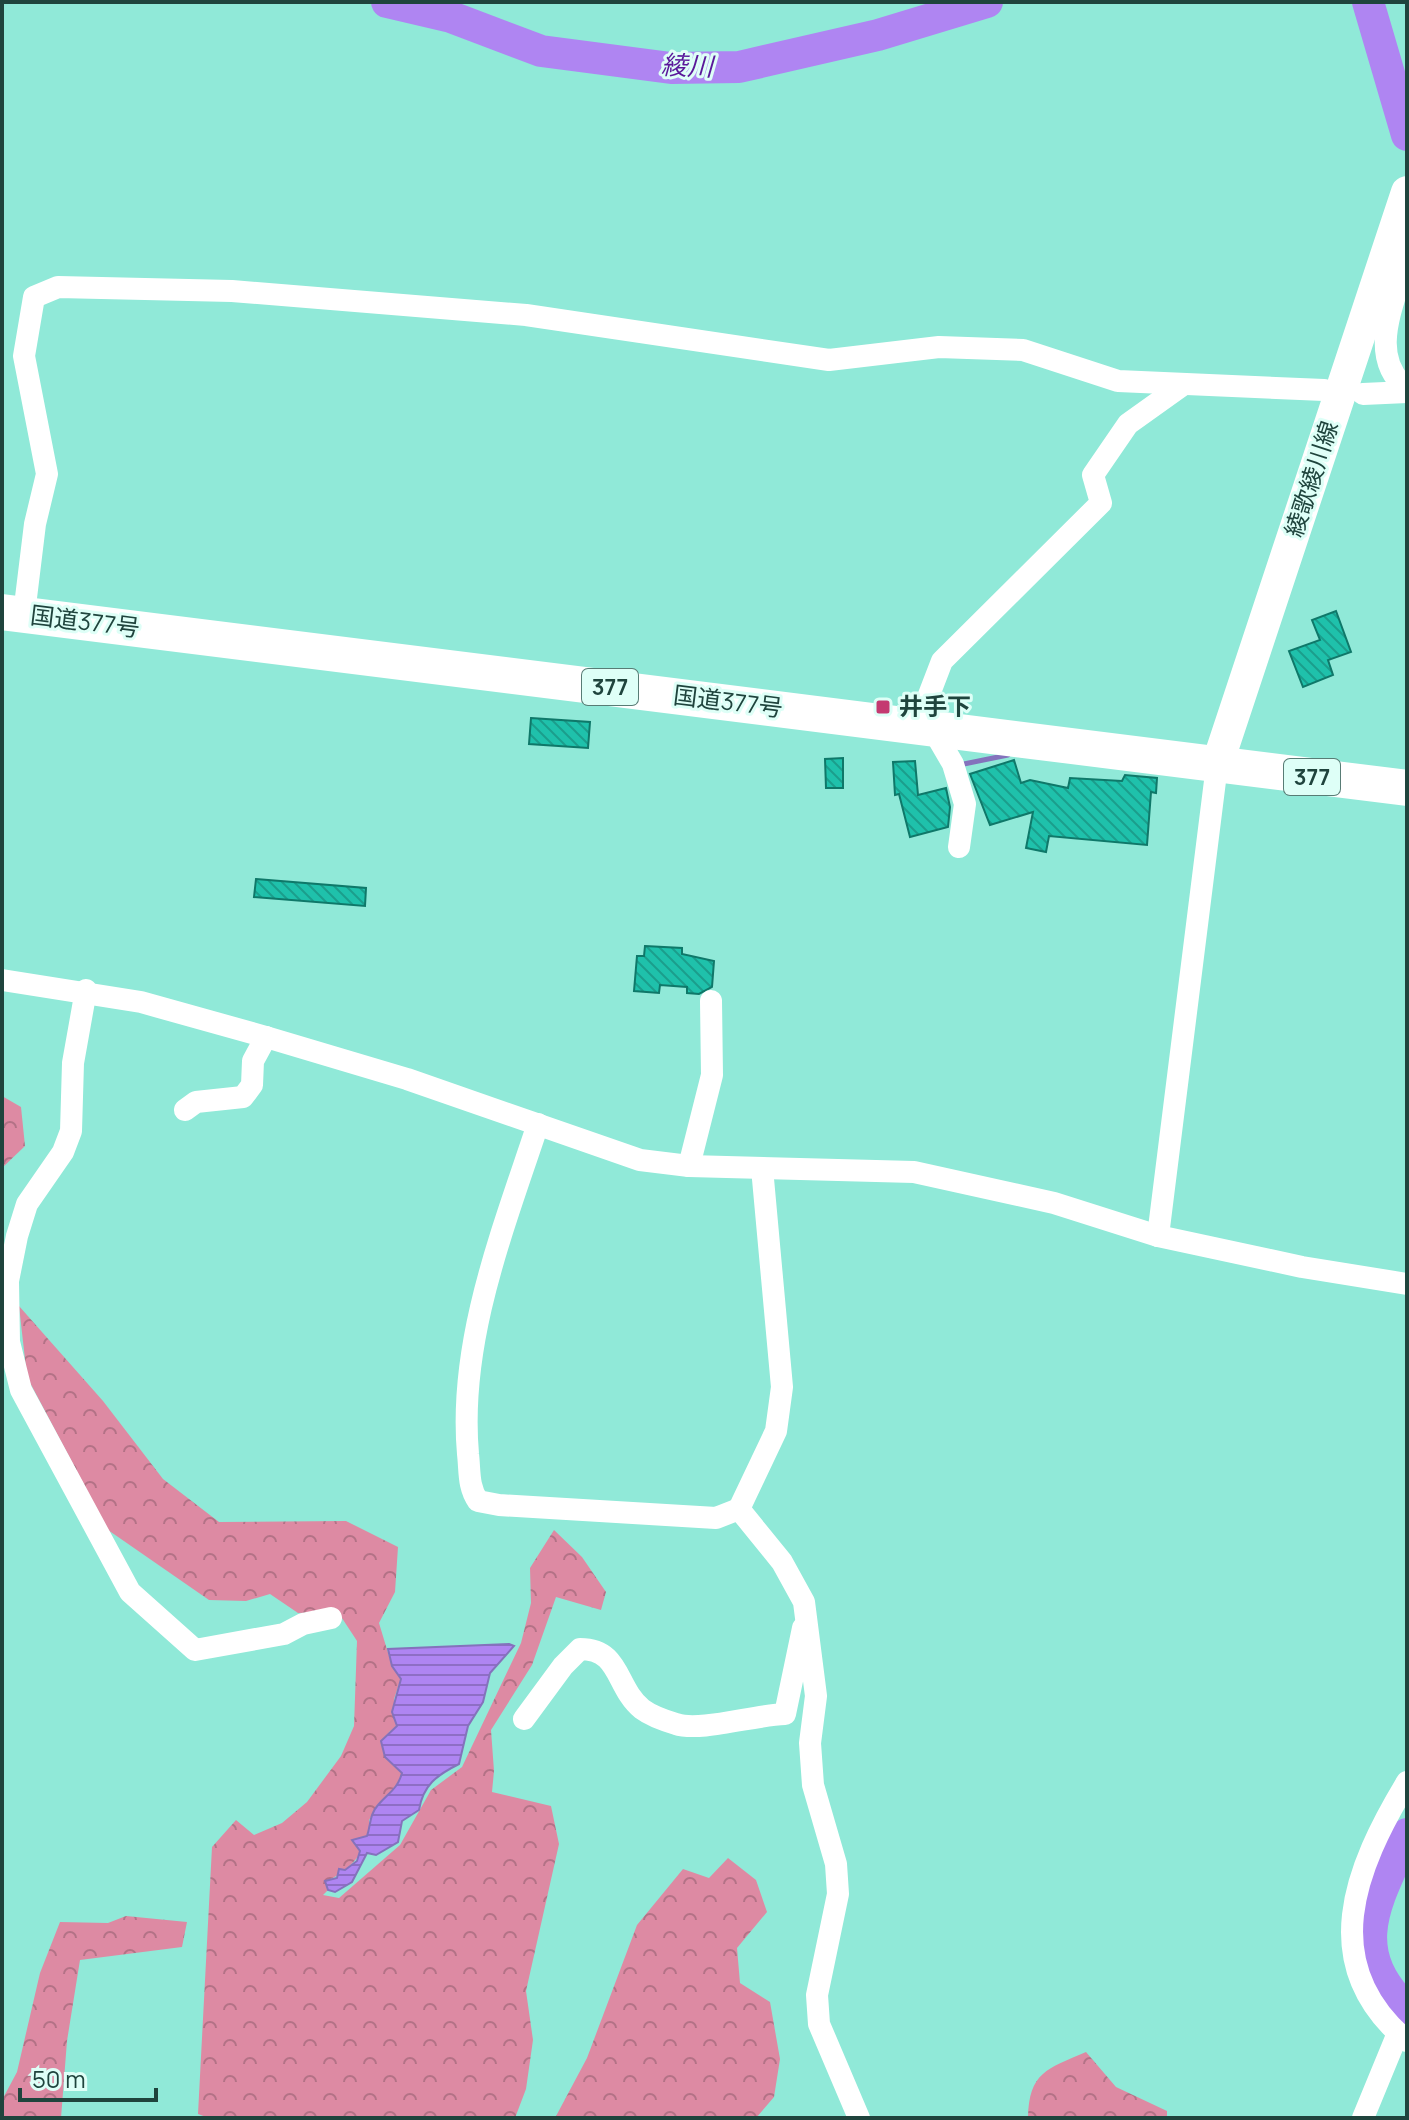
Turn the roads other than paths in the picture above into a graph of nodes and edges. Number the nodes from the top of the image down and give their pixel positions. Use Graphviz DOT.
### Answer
graph roads {
  1 [pos="1405,206"];
  2 [pos="1407,254"];
  3 [pos="1184,384"];
  4 [pos="1324,390"];
  5 [pos="1407,391"];
  6 [pos="1363,394"];
  7 [pos="13,613"];
  8 [pos="924,727"];
  9 [pos="1217,765"];
  10 [pos="1407,788"];
  11 [pos="959,847"];
  12 [pos="2,980"];
  13 [pos="86,990"];
  14 [pos="711,1001"];
  15 [pos="266,1037"];
  16 [pos="185,1110"];
  17 [pos="538,1124"];
  18 [pos="689,1166"];
  19 [pos="762,1168"];
  20 [pos="1158,1236"];
  21 [pos="1407,1284"];
  22 [pos="739,1509"];
  23 [pos="331,1618"];
  24 [pos="806,1619"];
  25 [pos="524,1719"];
  26 [pos="1407,1782"];
  27 [pos="1402,2037"];
  28 [pos="859,2118"];
  29 [pos="1363,2118"];
  1 -- 9 [label="main road, 綾歌綾川線"];
  2 -- 5 [label="street"];
  3 -- 4 [label="street"];
  3 -- 7 [label="street"];
  3 -- 8 [label="street"];
  5 -- 6 [label="street"];
  7 -- 8 [label="highway, 国道377号 / 377"];
  8 -- 9 [label="highway, 国道377号 / 377"];
  8 -- 11 [label="street"];
  9 -- 10 [label="highway, 国道377号 / 377"];
  9 -- 20 [label="street"];
  12 -- 13 [label="street"];
  13 -- 15 [label="street"];
  13 -- 23 [label="street"];
  14 -- 18 [label="street"];
  15 -- 16 [label="street"];
  15 -- 17 [label="street"];
  17 -- 18 [label="street"];
  17 -- 22 [label="street"];
  18 -- 19 [label="street"];
  19 -- 20 [label="street"];
  19 -- 22 [label="street"];
  20 -- 21 [label="street"];
  22 -- 24 [label="street"];
  24 -- 25 [label="street"];
  24 -- 28 [label="street"];
  26 -- 27 [label="street"];
  27 -- 29 [label="street"];
}
